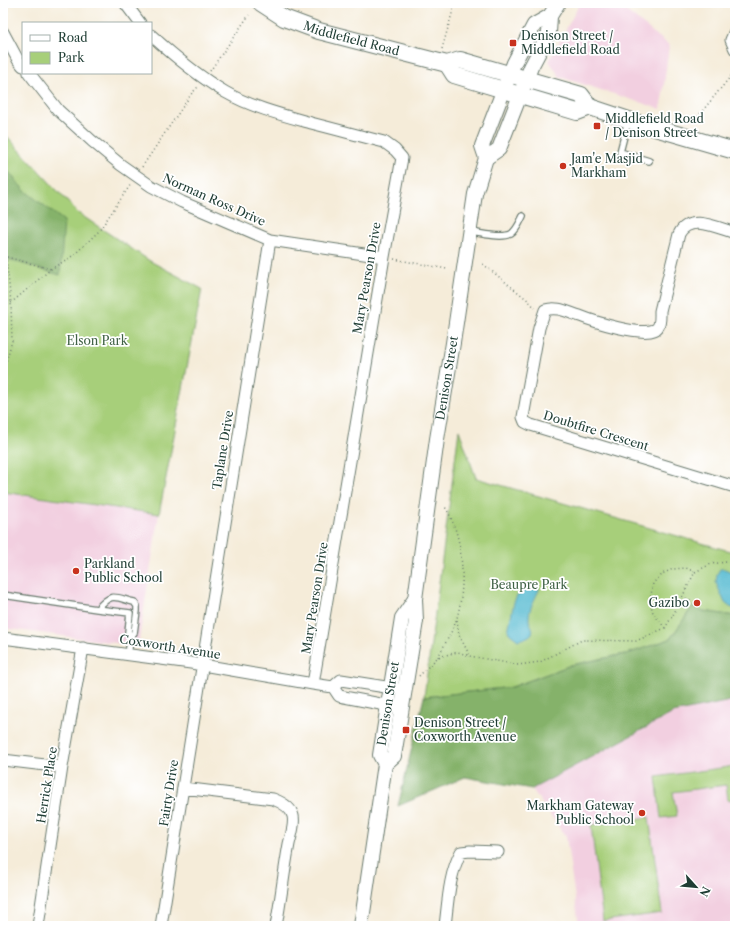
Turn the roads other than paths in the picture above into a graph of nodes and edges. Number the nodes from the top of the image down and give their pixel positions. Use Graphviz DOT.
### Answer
graph roads {
  1 [pos="125,3"];
  2 [pos="261,3"];
  3 [pos="558,3"];
  4 [pos="550,16"];
  5 [pos="139,22"];
  6 [pos="735,31"];
  7 [pos="3,32"];
  8 [pos="152,36"];
  9 [pos="735,49"];
  10 [pos="443,63"];
  11 [pos="22,65"];
  12 [pos="30,74"];
  13 [pos="510,74"];
  14 [pos="527,79"];
  15 [pos="504,91"];
  16 [pos="520,96"];
  17 [pos="590,107"];
  18 [pos="629,120"];
  19 [pos="735,151"];
  20 [pos="486,158"];
  21 [pos="649,161"];
  22 [pos="523,216"];
  23 [pos="470,232"];
  24 [pos="735,233"];
  25 [pos="270,240"];
  26 [pos="384,258"];
  27 [pos="735,487"];
  28 [pos="3,594"];
  29 [pos="97,609"];
  30 [pos="131,636"];
  31 [pos="3,638"];
  32 [pos="83,648"];
  33 [pos="128,654"];
  34 [pos="202,665"];
  35 [pos="313,684"];
  36 [pos="333,687"];
  37 [pos="398,689"];
  38 [pos="388,705"];
  39 [pos="402,708"];
  40 [pos="3,760"];
  41 [pos="385,764"];
  42 [pos="62,767"];
  43 [pos="183,788"];
  44 [pos="498,852"];
  45 [pos="38,926"];
  46 [pos="160,926"];
  47 [pos="276,926"];
  48 [pos="361,926"];
  49 [pos="445,926"];
  1 -- 5 [label="street"];
  2 -- 10 [label="main road, Middlefield Road"];
  3 -- 4 [label="street, Denison Street"];
  4 -- 13 [label="street, Denison Street"];
  4 -- 14 [label="street, Denison Street"];
  6 -- 9 [label="street"];
  7 -- 11 [label="street"];
  8 -- 26 [label="street, Mary Pearson Drive"];
  10 -- 13 [label="main road, Middlefield Road"];
  10 -- 15 [label="main road, Middlefield Road"];
  12 -- 25 [label="street, Norman Ross Drive"];
  13 -- 14 [label="main road, Middlefield Road"];
  13 -- 15 [label="street, Denison Street"];
  14 -- 16 [label="street, Denison Street"];
  14 -- 17 [label="main road, Middlefield Road"];
  15 -- 16 [label="main road, Middlefield Road"];
  15 -- 20 [label="street, Denison Street"];
  16 -- 17 [label="main road, Middlefield Road"];
  16 -- 20 [label="street, Denison Street"];
  17 -- 18 [label="main road, Middlefield Road"];
  18 -- 19 [label="main road, Middlefield Road"];
  18 -- 21 [label="lane"];
  20 -- 23 [label="street, Denison Street"];
  22 -- 23 [label="lane"];
  23 -- 37 [label="street, Denison Street"];
  24 -- 27 [label="street, Doubtfire Crescent"];
  25 -- 26 [label="street, Norman Ross Drive"];
  25 -- 34 [label="street, Taplane Drive"];
  26 -- 35 [label="street, Mary Pearson Drive"];
  28 -- 29 [label="lane"];
  29 -- 30 [label="lane"];
  29 -- 30 [label="lane"];
  30 -- 33 [label="lane"];
  31 -- 32 [label="street, Coxworth Avenue"];
  32 -- 33 [label="street, Coxworth Avenue"];
  32 -- 42 [label="street, Herrick Place"];
  33 -- 34 [label="street, Coxworth Avenue"];
  34 -- 35 [label="street, Coxworth Avenue"];
  34 -- 43 [label="street, Fairty Drive"];
  35 -- 36 [label="street, Coxworth Avenue"];
  36 -- 37 [label="street, Coxworth Avenue"];
  36 -- 38 [label="street, Coxworth Avenue"];
  37 -- 38 [label="street, Denison Street"];
  37 -- 39 [label="street, Denison Street"];
  38 -- 39 [label="street, Coxworth Avenue"];
  38 -- 41 [label="street, Denison Street"];
  39 -- 41 [label="street, Denison Street"];
  40 -- 42 [label="street"];
  41 -- 48 [label="street, Denison Street"];
  42 -- 45 [label="street, Herrick Place"];
  43 -- 46 [label="street, Fairty Drive"];
  43 -- 47 [label="street"];
  44 -- 49 [label="street"];
}
